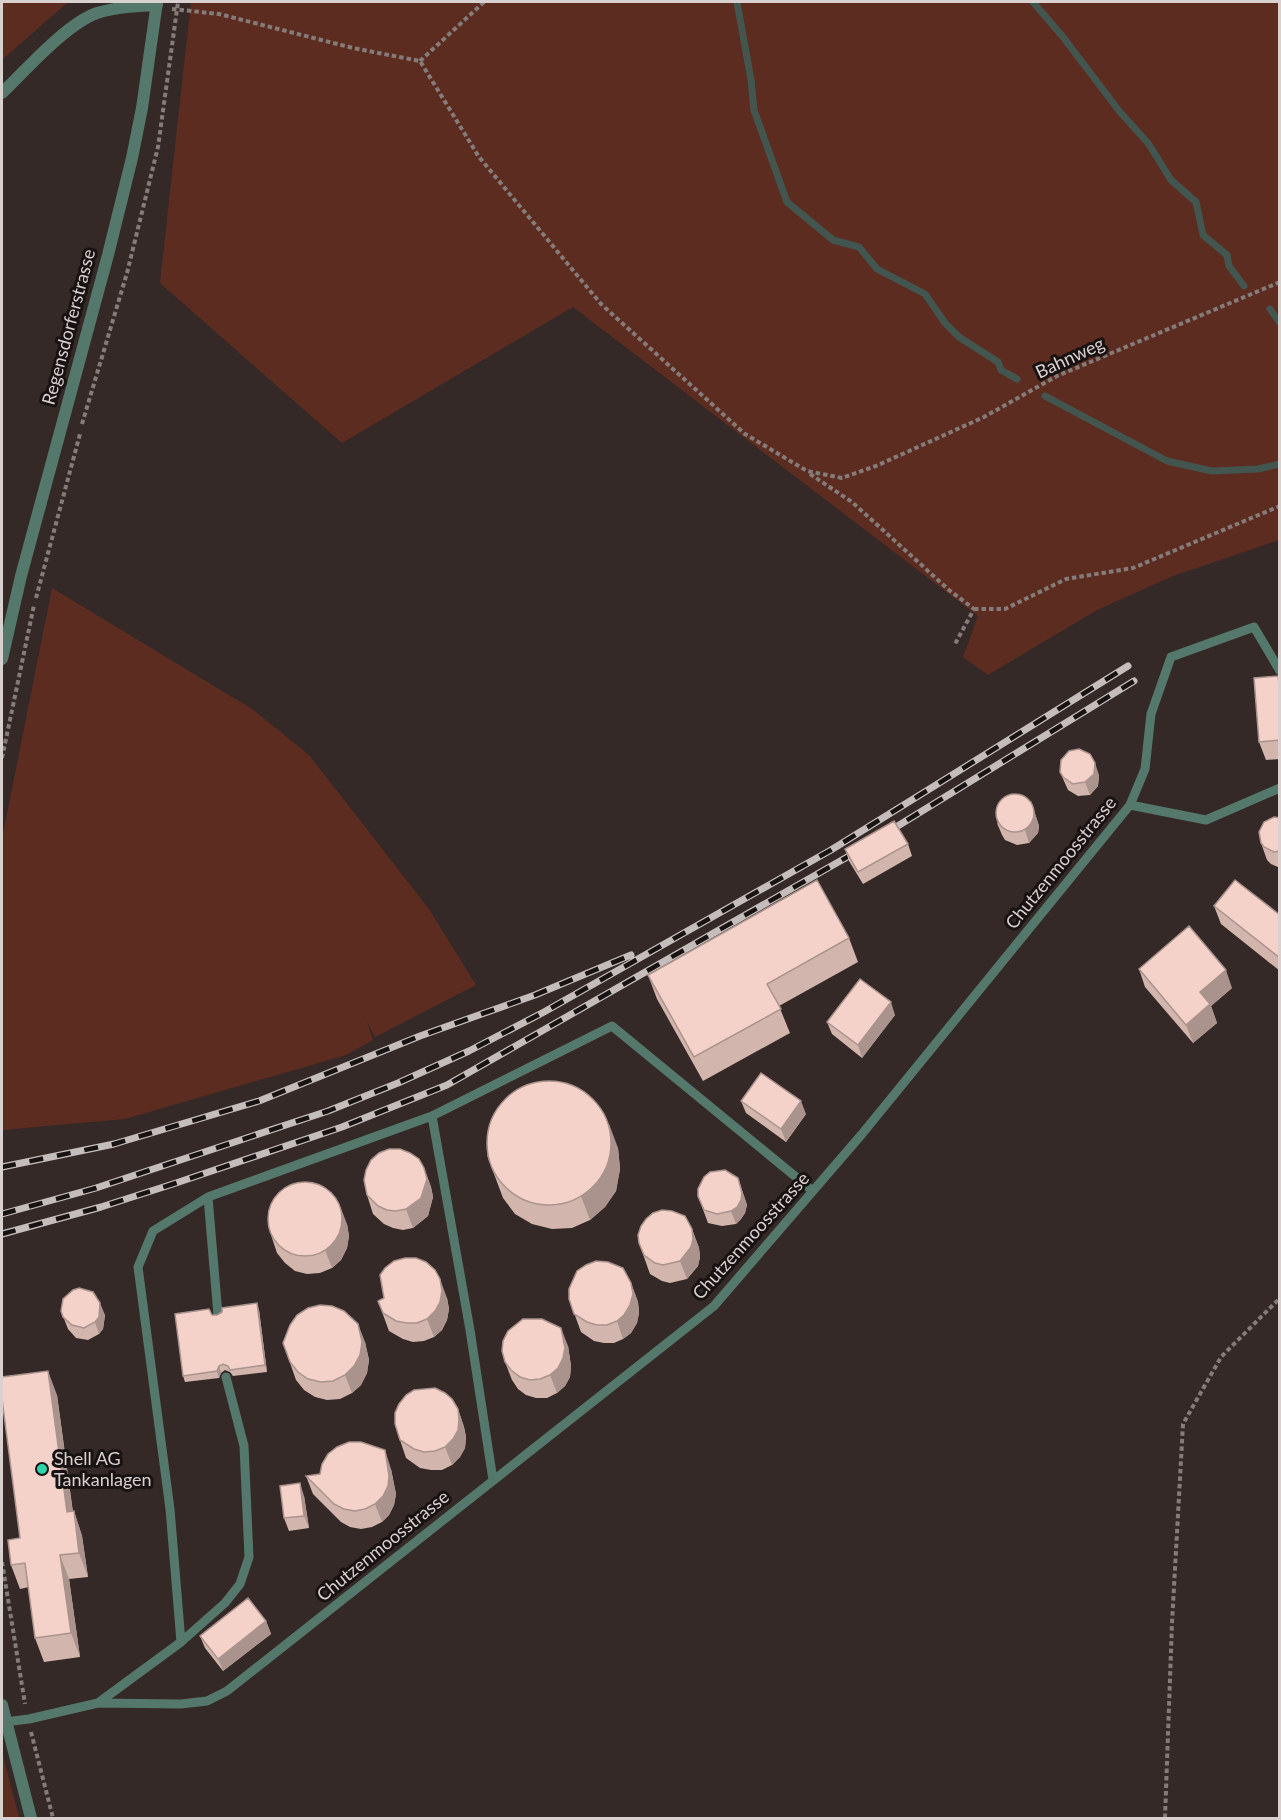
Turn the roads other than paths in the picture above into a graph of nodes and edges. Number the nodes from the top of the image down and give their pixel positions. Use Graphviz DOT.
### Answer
graph roads {
  1 [pos="157,3"];
  2 [pos="2,93"];
  3 [pos="2,659"];
  4 [pos="1280,671"];
  5 [pos="1280,788"];
  6 [pos="1130,805"];
  7 [pos="432,1116"];
  8 [pos="813,1191"];
  9 [pos="208,1197"];
  10 [pos="218,1315"];
  11 [pos="226,1377"];
  12 [pos="493,1480"];
  13 [pos="181,1642"];
  14 [pos="98,1703"];
  15 [pos="2,1705"];
  16 [pos="5,1722"];
  17 [pos="31,1818"];
  1 -- 2 [label="street"];
  1 -- 3 [label="street, Regensdorferstrasse"];
  4 -- 6 [label="lane, Chutzenmoosstrasse"];
  5 -- 6 [label="lane"];
  6 -- 8 [label="lane, Chutzenmoosstrasse"];
  7 -- 8 [label="lane"];
  7 -- 9 [label="lane"];
  7 -- 12 [label="lane"];
  8 -- 12 [label="lane, Chutzenmoosstrasse"];
  9 -- 10 [label="lane"];
  9 -- 13 [label="lane"];
  11 -- 13 [label="lane"];
  12 -- 14 [label="lane, Chutzenmoosstrasse"];
  13 -- 14 [label="lane"];
  14 -- 16 [label="lane, Chutzenmoosstrasse"];
  15 -- 16 [label="street"];
  16 -- 17 [label="street"];
}
